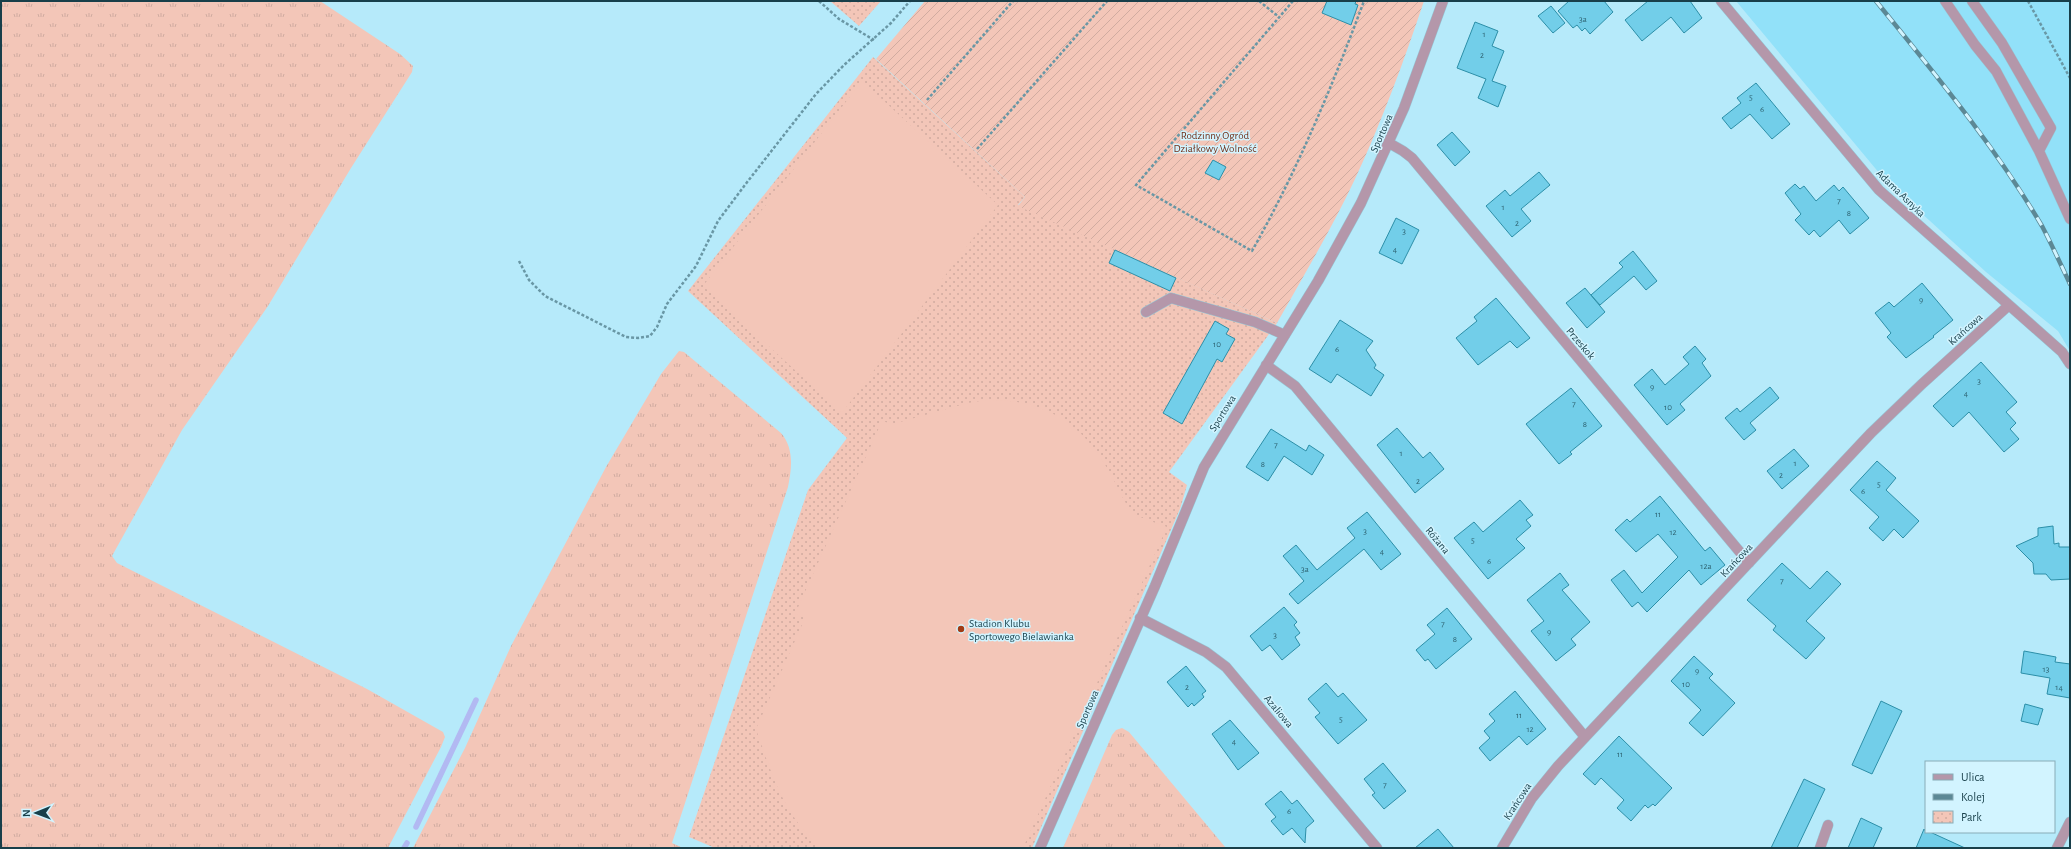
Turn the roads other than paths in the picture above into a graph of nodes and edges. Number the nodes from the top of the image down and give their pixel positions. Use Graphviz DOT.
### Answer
graph roads {
  1 [pos="1443,1"];
  2 [pos="1721,1"];
  3 [pos="1945,1"];
  4 [pos="1972,1"];
  5 [pos="1389,143"];
  6 [pos="2039,151"];
  7 [pos="2070,219"];
  8 [pos="2008,306"];
  9 [pos="1146,312"];
  10 [pos="1285,335"];
  11 [pos="2070,364"];
  12 [pos="1266,365"];
  13 [pos="1749,563"];
  14 [pos="1140,618"];
  15 [pos="1585,737"];
  16 [pos="2070,822"];
  17 [pos="1828,825"];
  18 [pos="1040,848"];
  19 [pos="1377,848"];
  20 [pos="1502,848"];
  21 [pos="1820,848"];
  22 [pos="2057,848"];
  1 -- 5 [label="street, Sportowa"];
  2 -- 8 [label="street, Adama Asnyka"];
  3 -- 6 [label="street"];
  4 -- 6 [label="street"];
  5 -- 10 [label="street, Sportowa"];
  5 -- 13 [label="street, Przeskok"];
  6 -- 7 [label="street"];
  8 -- 11 [label="street, Adama Asnyka"];
  8 -- 13 [label="street, Krańcowa"];
  9 -- 10 [label="street"];
  10 -- 12 [label="street, Sportowa"];
  12 -- 14 [label="street, Sportowa"];
  12 -- 15 [label="street, Różana"];
  13 -- 15 [label="street, Krańcowa"];
  14 -- 18 [label="street, Sportowa"];
  14 -- 19 [label="street, Azaliowa"];
  15 -- 20 [label="street, Krańcowa"];
  16 -- 22 [label="street"];
  17 -- 21 [label="street"];
}
